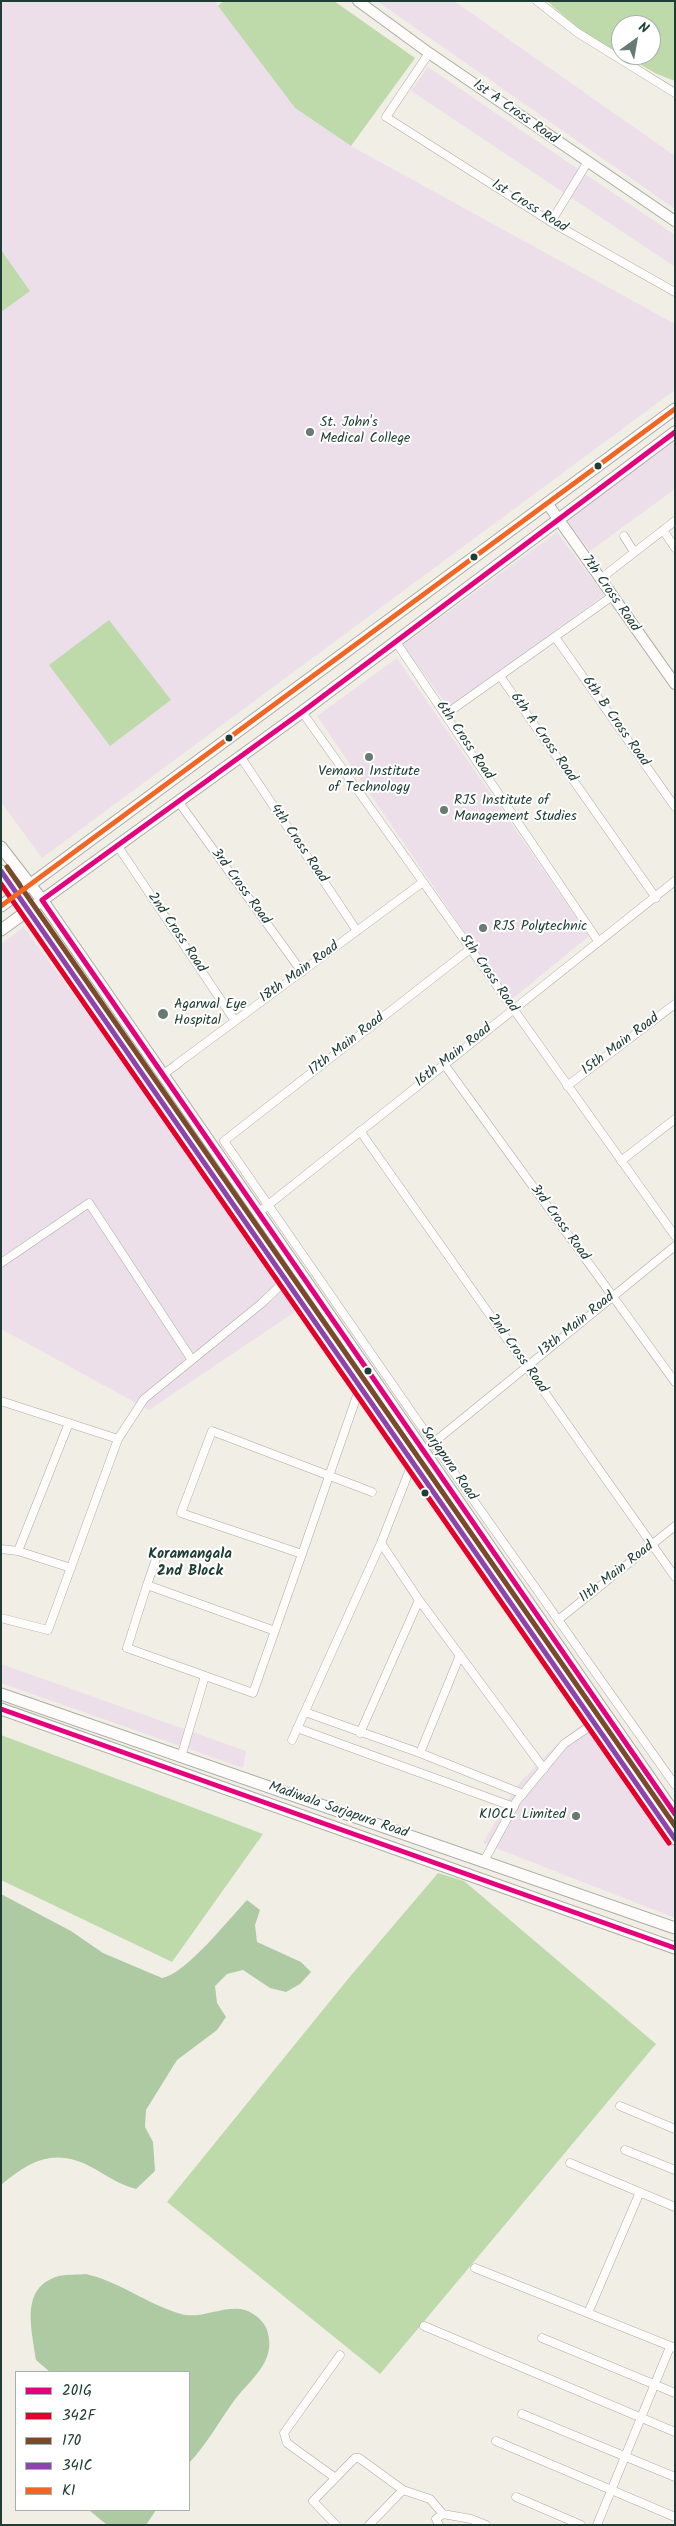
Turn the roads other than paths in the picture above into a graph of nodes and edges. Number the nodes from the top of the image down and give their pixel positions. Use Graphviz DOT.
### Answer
graph roads {
  1 [pos="358,1"];
  2 [pos="537,1"];
  3 [pos="429,53"];
  4 [pos="654,80"];
  5 [pos="675,87"];
  6 [pos="675,93"];
  7 [pos="587,163"];
  8 [pos="675,221"];
  9 [pos="551,222"];
  10 [pos="675,292"];
  11 [pos="675,409"];
  12 [pos="675,432"];
  13 [pos="547,503"];
  14 [pos="559,519"];
  15 [pos="675,521"];
  16 [pos="663,530"];
  17 [pos="624,536"];
  18 [pos="675,548"];
  19 [pos="634,552"];
  20 [pos="600,579"];
  21 [pos="611,597"];
  22 [pos="554,637"];
  23 [pos="396,642"];
  24 [pos="500,676"];
  25 [pos="675,684"];
  26 [pos="302,712"];
  27 [pos="446,714"];
  28 [pos="240,756"];
  29 [pos="178,801"];
  30 [pos="675,807"];
  31 [pos="117,845"];
  32 [pos="1,847"];
  33 [pos="1,871"];
  34 [pos="675,881"];
  35 [pos="423,882"];
  36 [pos="30,886"];
  37 [pos="18,894"];
  38 [pos="656,898"];
  39 [pos="42,900"];
  40 [pos="1,906"];
  41 [pos="29,909"];
  42 [pos="1,930"];
  43 [pos="357,931"];
  44 [pos="598,941"];
  45 [pos="470,949"];
  46 [pos="302,972"];
  47 [pos="675,1004"];
  48 [pos="513,1009"];
  49 [pos="235,1021"];
  50 [pos="444,1064"];
  51 [pos="162,1075"];
  52 [pos="567,1086"];
  53 [pos="675,1119"];
  54 [pos="360,1131"];
  55 [pos="224,1141"];
  56 [pos="621,1161"];
  57 [pos="269,1203"];
  58 [pos="258,1213"];
  59 [pos="675,1236"];
  60 [pos="675,1246"];
  61 [pos="1,1264"];
  62 [pos="285,1281"];
  63 [pos="612,1296"];
  64 [pos="192,1360"];
  65 [pos="526,1366"];
  66 [pos="675,1382"];
  67 [pos="360,1387"];
  68 [pos="1,1401"];
  69 [pos="69,1423"];
  70 [pos="118,1439"];
  71 [pos="433,1443"];
  72 [pos="424,1454"];
  73 [pos="412,1464"];
  74 [pos="328,1476"];
  75 [pos="372,1492"];
  76 [pos="675,1526"];
  77 [pos="380,1543"];
  78 [pos="652,1546"];
  79 [pos="1,1549"];
  80 [pos="18,1551"];
  81 [pos="302,1554"];
  82 [pos="156,1559"];
  83 [pos="71,1568"];
  84 [pos="675,1577"];
  85 [pos="147,1586"];
  86 [pos="419,1600"];
  87 [pos="1,1618"];
  88 [pos="558,1620"];
  89 [pos="275,1631"];
  90 [pos="460,1655"];
  91 [pos="205,1676"];
  92 [pos="1,1694"];
  93 [pos="594,1698"];
  94 [pos="581,1707"];
  95 [pos="1,1709"];
  96 [pos="305,1712"];
  97 [pos="594,1724"];
  98 [pos="91,1726"];
  99 [pos="297,1728"];
  100 [pos="360,1733"];
  101 [pos="292,1740"];
  102 [pos="89,1741"];
  103 [pos="420,1753"];
  104 [pos="181,1757"];
  105 [pos="544,1768"];
  106 [pos="675,1785"];
  107 [pos="523,1794"];
  108 [pos="514,1807"];
  109 [pos="675,1814"];
  110 [pos="675,1839"];
  111 [pos="484,1861"];
  112 [pos="675,1928"];
  113 [pos="675,1948"];
  114 [pos="620,2106"];
  115 [pos="675,2129"];
  116 [pos="625,2150"];
  117 [pos="570,2163"];
  118 [pos="675,2170"];
  119 [pos="640,2192"];
  120 [pos="675,2207"];
  121 [pos="476,2268"];
  122 [pos="588,2313"];
  123 [pos="424,2326"];
  124 [pos="542,2338"];
  125 [pos="672,2347"];
  126 [pos="340,2355"];
  127 [pos="655,2385"];
  128 [pos="675,2393"];
  129 [pos="522,2414"];
  130 [pos="642,2417"];
  131 [pos="675,2432"];
  132 [pos="496,2441"];
  133 [pos="627,2456"];
  134 [pos="675,2476"];
  135 [pos="334,2477"];
  136 [pos="403,2490"];
  137 [pos="612,2490"];
  138 [pos="516,2497"];
  139 [pos="675,2517"];
  140 [pos="439,2519"];
  141 [pos="474,2522"];
  142 [pos="336,2525"];
  143 [pos="369,2525"];
  144 [pos="429,2525"];
  145 [pos="486,2525"];
  146 [pos="581,2525"];
  147 [pos="597,2525"];
  1 -- 3 [label="street, 1st A Cross Road"];
  2 -- 4 [label="street"];
  3 -- 7 [label="street, 1st A Cross Road"];
  3 -- 9 [label="street, 1st Cross Road"];
  4 -- 5 [label="street"];
  4 -- 6 [label="street"];
  7 -- 8 [label="street, 1st A Cross Road"];
  7 -- 9 [label="street"];
  9 -- 10 [label="street, 1st Cross Road"];
  11 -- 13 [label="main road"];
  12 -- 14 [label="main road"];
  13 -- 14 [label="street, 7th Cross Road"];
  13 -- 36 [label="main road"];
  14 -- 20 [label="street, 7th Cross Road"];
  14 -- 23 [label="main road"];
  15 -- 16 [label="street"];
  16 -- 18 [label="street"];
  16 -- 19 [label="street"];
  17 -- 19 [label="street"];
  19 -- 20 [label="street"];
  20 -- 21 [label="street, 7th Cross Road"];
  21 -- 22 [label="street"];
  21 -- 25 [label="street, 7th Cross Road"];
  22 -- 24 [label="street"];
  22 -- 30 [label="street, 6th B Cross Road"];
  23 -- 26 [label="main road"];
  23 -- 27 [label="street, 6th Cross Road"];
  24 -- 27 [label="street"];
  24 -- 38 [label="street, 6th A Cross Road"];
  26 -- 28 [label="main road"];
  26 -- 35 [label="street, 5th Cross Road"];
  27 -- 44 [label="street, 6th Cross Road"];
  28 -- 29 [label="main road"];
  28 -- 43 [label="street, 4th Cross Road"];
  29 -- 31 [label="main road"];
  29 -- 46 [label="street, 3rd Cross Road"];
  31 -- 39 [label="main road"];
  31 -- 49 [label="street, 2nd Cross Road"];
  32 -- 36 [label="main road, Sarjapura Road"];
  33 -- 37 [label="main road"];
  34 -- 38 [label="street, 16th Main Road"];
  35 -- 43 [label="street, 18th Main Road"];
  35 -- 45 [label="street, 5th Cross Road"];
  36 -- 37 [label="main road"];
  36 -- 39 [label="main road, Sarjapura Road"];
  37 -- 40 [label="main road"];
  37 -- 41 [label="main road"];
  38 -- 44 [label="street, 16th Main Road"];
  39 -- 41 [label="main road"];
  39 -- 51 [label="main road, Sarjapura Road"];
  41 -- 42 [label="main road"];
  41 -- 62 [label="main road"];
  43 -- 46 [label="street, 18th Main Road"];
  44 -- 48 [label="street, 16th Main Road"];
  45 -- 48 [label="street, 5th Cross Road"];
  45 -- 55 [label="street, 17th Main Road"];
  46 -- 49 [label="street, 18th Main Road"];
  47 -- 52 [label="street, 15th Main Road"];
  48 -- 50 [label="street, 16th Main Road"];
  48 -- 52 [label="street, 5th Cross Road"];
  49 -- 51 [label="street, 18th Main Road"];
  50 -- 54 [label="street, 16th Main Road"];
  50 -- 63 [label="street, 3rd Cross Road"];
  51 -- 58 [label="main road, Sarjapura Road"];
  52 -- 56 [label="street, 5th Cross Road"];
  53 -- 56 [label="street"];
  54 -- 57 [label="street, 16th Main Road"];
  54 -- 65 [label="street, 2nd Cross Road"];
  55 -- 57 [label="street, Sarjapura Road"];
  56 -- 59 [label="street, 5th Cross Road"];
  57 -- 58 [label="street, 16th Main Road"];
  57 -- 71 [label="street, Sarjapura Road"];
  58 -- 72 [label="main road, Sarjapura Road"];
  60 -- 63 [label="street, 13th Main Road"];
  61 -- 64 [label="street"];
  62 -- 64 [label="street"];
  62 -- 67 [label="main road"];
  63 -- 65 [label="street, 13th Main Road"];
  63 -- 66 [label="street, 3rd Cross Road"];
  64 -- 70 [label="street"];
  65 -- 71 [label="street, 13th Main Road"];
  65 -- 78 [label="street, 2nd Cross Road"];
  67 -- 73 [label="main road"];
  67 -- 74 [label="street"];
  68 -- 69 [label="street"];
  69 -- 70 [label="street"];
  69 -- 80 [label="street"];
  70 -- 83 [label="street"];
  71 -- 88 [label="street, Sarjapura Road"];
  72 -- 73 [label="street"];
  72 -- 93 [label="main road, Sarjapura Road"];
  73 -- 77 [label="street"];
  73 -- 94 [label="main road"];
  74 -- 75 [label="street"];
  74 -- 81 [label="street"];
  74 -- 81 [label="street"];
  76 -- 78 [label="street, 11th Main Road"];
  77 -- 86 [label="street"];
  77 -- 96 [label="street"];
  78 -- 84 [label="street, 2nd Cross Road"];
  78 -- 88 [label="street, 11th Main Road"];
  79 -- 80 [label="street"];
  80 -- 83 [label="street"];
  81 -- 89 [label="street"];
  82 -- 85 [label="street"];
  83 -- 87 [label="street"];
  85 -- 89 [label="street"];
  85 -- 91 [label="street"];
  86 -- 90 [label="street"];
  86 -- 100 [label="street"];
  88 -- 106 [label="street, Sarjapura Road"];
  89 -- 91 [label="street"];
  90 -- 103 [label="street"];
  90 -- 105 [label="street"];
  91 -- 104 [label="street"];
  92 -- 98 [label="main road, Madiwala Sarjapura Road"];
  93 -- 94 [label="main road"];
  93 -- 109 [label="main road, Sarjapura Road"];
  94 -- 97 [label="main road"];
  95 -- 102 [label="main road, Madiwala Sarjapura Road"];
  96 -- 99 [label="street"];
  96 -- 100 [label="street"];
  97 -- 105 [label="street"];
  97 -- 110 [label="main road"];
  98 -- 102 [label="main road"];
  98 -- 104 [label="main road, Madiwala Sarjapura Road"];
  99 -- 101 [label="street"];
  99 -- 108 [label="street"];
  100 -- 103 [label="street"];
  102 -- 113 [label="main road, Madiwala Sarjapura Road"];
  103 -- 107 [label="street"];
  104 -- 111 [label="main road, Madiwala Sarjapura Road"];
  105 -- 107 [label="street"];
  107 -- 108 [label="street"];
  108 -- 111 [label="street"];
  111 -- 112 [label="main road, Madiwala Sarjapura Road"];
  114 -- 115 [label="street"];
  116 -- 118 [label="street"];
  117 -- 119 [label="street"];
  119 -- 120 [label="street"];
  119 -- 122 [label="street"];
  121 -- 122 [label="street"];
  122 -- 125 [label="street"];
  123 -- 130 [label="street"];
  124 -- 127 [label="street"];
  125 -- 127 [label="street"];
  126 -- 135 [label="street"];
  127 -- 128 [label="street"];
  127 -- 130 [label="street"];
  129 -- 133 [label="street"];
  130 -- 131 [label="street"];
  130 -- 133 [label="street"];
  132 -- 137 [label="street"];
  133 -- 134 [label="street"];
  133 -- 137 [label="street"];
  135 -- 136 [label="street"];
  135 -- 142 [label="street"];
  136 -- 140 [label="street"];
  136 -- 143 [label="street"];
  137 -- 139 [label="street"];
  137 -- 147 [label="street"];
  138 -- 146 [label="street"];
  140 -- 141 [label="street"];
  140 -- 144 [label="street"];
  141 -- 145 [label="street"];
}
